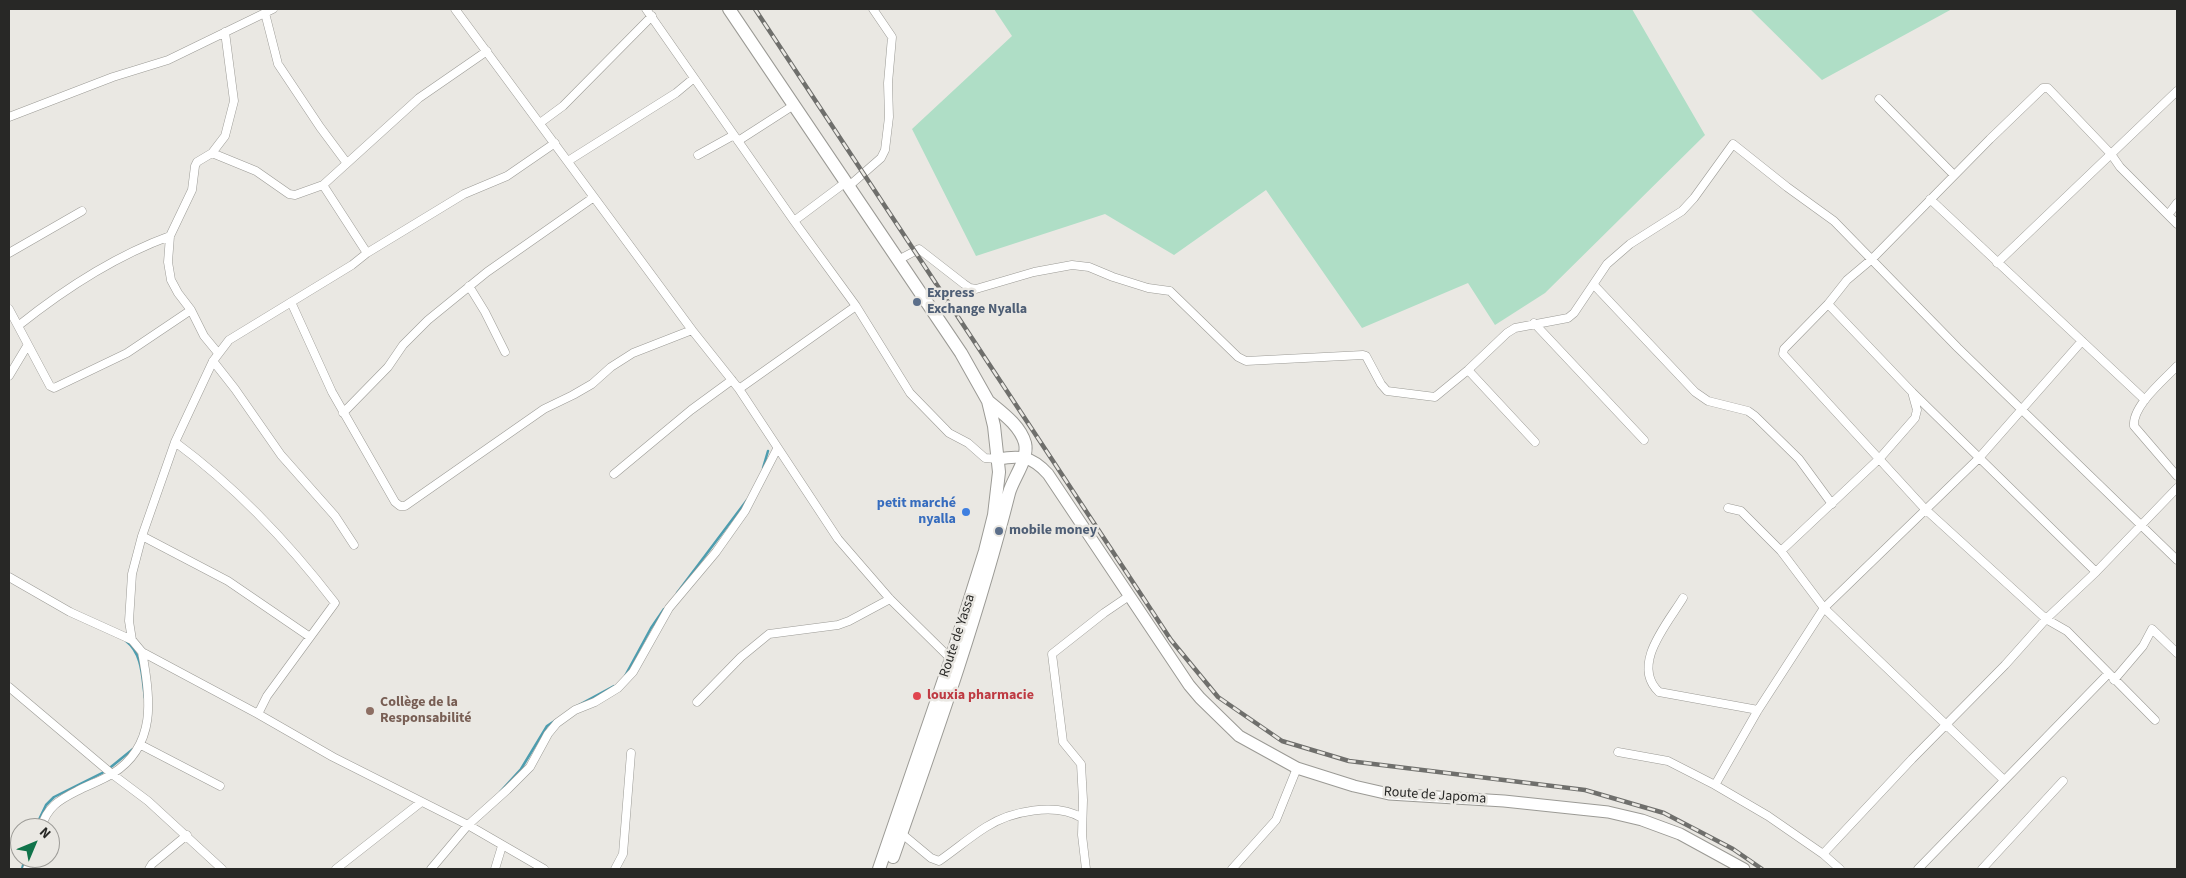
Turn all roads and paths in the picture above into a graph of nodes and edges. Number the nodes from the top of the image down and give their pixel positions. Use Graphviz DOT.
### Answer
graph roads {
  1 [pos="274,9"];
  2 [pos="455,9"];
  3 [pos="646,9"];
  4 [pos="729,9"];
  5 [pos="873,9"];
  6 [pos="264,13"];
  7 [pos="652,16"];
  8 [pos="224,32"];
  9 [pos="487,52"];
  10 [pos="694,78"];
  11 [pos="2177,91"];
  12 [pos="1879,99"];
  13 [pos="794,106"];
  14 [pos="9,117"];
  15 [pos="540,123"];
  16 [pos="736,138"];
  17 [pos="554,143"];
  18 [pos="212,153"];
  19 [pos="2112,154"];
  20 [pos="698,155"];
  21 [pos="568,161"];
  22 [pos="346,162"];
  23 [pos="1954,175"];
  24 [pos="847,184"];
  25 [pos="323,185"];
  26 [pos="594,197"];
  27 [pos="1930,200"];
  28 [pos="2177,204"];
  29 [pos="82,211"];
  30 [pos="2168,215"];
  31 [pos="794,221"];
  32 [pos="2177,224"];
  33 [pos="170,236"];
  34 [pos="9,253"];
  35 [pos="368,253"];
  36 [pos="1872,259"];
  37 [pos="898,260"];
  38 [pos="1997,263"];
  39 [pos="1594,285"];
  40 [pos="469,286"];
  41 [pos="291,302"];
  42 [pos="1828,304"];
  43 [pos="856,306"];
  44 [pos="9,308"];
  45 [pos="191,310"];
  46 [pos="1534,323"];
  47 [pos="18,326"];
  48 [pos="692,330"];
  49 [pos="2082,341"];
  50 [pos="27,346"];
  51 [pos="505,352"];
  52 [pos="218,353"];
  53 [pos="212,361"];
  54 [pos="2177,366"];
  55 [pos="1468,370"];
  56 [pos="9,376"];
  57 [pos="732,380"];
  58 [pos="739,389"];
  59 [pos="1912,392"];
  60 [pos="988,400"];
  61 [pos="2145,400"];
  62 [pos="2022,410"];
  63 [pos="343,413"];
  64 [pos="1644,440"];
  65 [pos="175,442"];
  66 [pos="1535,442"];
  67 [pos="777,449"];
  68 [pos="1024,457"];
  69 [pos="1880,458"];
  70 [pos="1979,458"];
  71 [pos="998,459"];
  72 [pos="614,474"];
  73 [pos="2177,476"];
  74 [pos="2177,488"];
  75 [pos="1832,504"];
  76 [pos="1728,508"];
  77 [pos="1925,509"];
  78 [pos="999,518"];
  79 [pos="2141,526"];
  80 [pos="142,536"];
  81 [pos="354,545"];
  82 [pos="1781,551"];
  83 [pos="2177,560"];
  84 [pos="2096,572"];
  85 [pos="9,577"];
  86 [pos="1129,596"];
  87 [pos="1683,598"];
  88 [pos="890,599"];
  89 [pos="1824,608"];
  90 [pos="2046,619"];
  91 [pos="129,621"];
  92 [pos="117,632"];
  93 [pos="310,637"];
  94 [pos="132,640"];
  95 [pos="142,652"];
  96 [pos="2177,653"];
  97 [pos="955,661"];
  98 [pos="2108,674"];
  99 [pos="2114,680"];
  100 [pos="9,687"];
  101 [pos="697,702"];
  102 [pos="1758,710"];
  103 [pos="258,714"];
  104 [pos="2155,720"];
  105 [pos="1947,724"];
  106 [pos="141,746"];
  107 [pos="1618,752"];
  108 [pos="631,753"];
  109 [pos="1297,768"];
  110 [pos="112,774"];
  111 [pos="2004,780"];
  112 [pos="2063,781"];
  113 [pos="1715,785"];
  114 [pos="220,786"];
  115 [pos="420,803"];
  116 [pos="45,818"];
  117 [pos="1082,818"];
  118 [pos="468,826"];
  119 [pos="901,833"];
  120 [pos="187,835"];
  121 [pos="502,846"];
  122 [pos="1823,854"];
  123 [pos="149,869"];
  124 [pos="222,869"];
  125 [pos="336,869"];
  126 [pos="431,869"];
  127 [pos="495,869"];
  128 [pos="544,869"];
  129 [pos="615,869"];
  130 [pos="879,869"];
  131 [pos="888,869"];
  132 [pos="1086,869"];
  133 [pos="1232,869"];
  134 [pos="1744,869"];
  135 [pos="1840,869"];
  136 [pos="1918,869"];
  137 [pos="1982,869"];
  1 -- 6 [label="street"];
  2 -- 9 [label="street"];
  3 -- 7 [label="street"];
  4 -- 13 [label="main road"];
  5 -- 24 [label="street"];
  6 -- 8 [label="street"];
  6 -- 22 [label="street"];
  7 -- 10 [label="street"];
  7 -- 15 [label="street"];
  8 -- 14 [label="street"];
  8 -- 18 [label="street"];
  9 -- 15 [label="street"];
  9 -- 22 [label="street"];
  10 -- 16 [label="street"];
  10 -- 21 [label="street"];
  11 -- 19 [label="street"];
  12 -- 23 [label="street"];
  13 -- 16 [label="street"];
  13 -- 24 [label="main road"];
  15 -- 17 [label="street"];
  16 -- 20 [label="street"];
  16 -- 31 [label="street"];
  17 -- 21 [label="street"];
  17 -- 35 [label="street"];
  18 -- 25 [label="street"];
  18 -- 33 [label="street"];
  19 -- 23 [label="street"];
  19 -- 30 [label="street"];
  19 -- 38 [label="street"];
  21 -- 26 [label="street"];
  22 -- 25 [label="street"];
  23 -- 27 [label="street"];
  24 -- 31 [label="street"];
  24 -- 37 [label="main road"];
  25 -- 35 [label="street"];
  26 -- 40 [label="street"];
  26 -- 48 [label="street"];
  27 -- 36 [label="street"];
  27 -- 38 [label="street"];
  28 -- 30 [label="street"];
  29 -- 34 [label="street"];
  30 -- 32 [label="street"];
  31 -- 43 [label="street"];
  33 -- 45 [label="street"];
  33 -- 47 [label="street"];
  35 -- 41 [label="street"];
  36 -- 39 [label="street"];
  36 -- 42 [label="street"];
  36 -- 62 [label="street"];
  37 -- 55 [label="street"];
  37 -- 60 [label="main road"];
  38 -- 49 [label="street"];
  39 -- 46 [label="street"];
  39 -- 75 [label="street"];
  40 -- 51 [label="street"];
  40 -- 63 [label="street"];
  41 -- 52 [label="street"];
  41 -- 63 [label="street"];
  42 -- 59 [label="street"];
  42 -- 69 [label="street"];
  43 -- 58 [label="street"];
  43 -- 71 [label="street"];
  44 -- 47 [label="street"];
  45 -- 50 [label="street"];
  45 -- 52 [label="street"];
  46 -- 55 [label="street"];
  46 -- 64 [label="street"];
  47 -- 50 [label="street"];
  48 -- 57 [label="street"];
  48 -- 63 [label="street"];
  49 -- 61 [label="street"];
  49 -- 62 [label="street"];
  50 -- 56 [label="street"];
  52 -- 53 [label="street"];
  53 -- 65 [label="street"];
  53 -- 81 [label="street"];
  54 -- 61 [label="street"];
  55 -- 66 [label="street"];
  57 -- 58 [label="street"];
  57 -- 72 [label="street"];
  58 -- 67 [label="street"];
  59 -- 69 [label="street"];
  59 -- 70 [label="street"];
  60 -- 68 [label="main road"];
  60 -- 71 [label="main road"];
  61 -- 73 [label="street"];
  62 -- 70 [label="street"];
  62 -- 79 [label="street"];
  65 -- 80 [label="street"];
  65 -- 93 [label="street"];
  67 -- 88 [label="street"];
  67 -- 118 [label="street"];
  68 -- 71 [label="street"];
  68 -- 78 [label="main road"];
  68 -- 86 [label="street, Route de Japoma"];
  69 -- 75 [label="street"];
  69 -- 77 [label="street"];
  70 -- 77 [label="street"];
  70 -- 84 [label="street"];
  71 -- 78 [label="main road"];
  74 -- 79 [label="street"];
  75 -- 82 [label="street"];
  76 -- 82 [label="street"];
  77 -- 89 [label="street"];
  77 -- 90 [label="street"];
  78 -- 97 [label="main road, Route de Yassa"];
  79 -- 83 [label="street"];
  79 -- 84 [label="street"];
  80 -- 91 [label="street"];
  80 -- 93 [label="street"];
  82 -- 89 [label="street"];
  84 -- 90 [label="street"];
  85 -- 92 [label="street"];
  86 -- 109 [label="street, Route de Japoma"];
  86 -- 117 [label="street"];
  87 -- 102 [label="street"];
  88 -- 97 [label="street"];
  88 -- 101 [label="street"];
  89 -- 102 [label="street"];
  89 -- 105 [label="street"];
  90 -- 98 [label="street"];
  90 -- 105 [label="street"];
  91 -- 92 [label="street"];
  91 -- 94 [label="street"];
  92 -- 94 [label="street"];
  93 -- 103 [label="street"];
  94 -- 95 [label="street"];
  95 -- 103 [label="street"];
  95 -- 106 [label="street"];
  96 -- 99 [label="street"];
  97 -- 119 [label="main road, Route de Yassa"];
  97 -- 130 [label="main road, Route de Yassa"];
  98 -- 99 [label="street"];
  98 -- 111 [label="street"];
  99 -- 104 [label="street"];
  100 -- 110 [label="street"];
  102 -- 113 [label="street"];
  103 -- 115 [label="street"];
  105 -- 111 [label="street"];
  105 -- 122 [label="street"];
  106 -- 110 [label="street"];
  106 -- 114 [label="street"];
  107 -- 113 [label="street"];
  108 -- 129 [label="street"];
  109 -- 133 [label="street"];
  109 -- 134 [label="street, Route de Japoma"];
  110 -- 116 [label="street"];
  110 -- 120 [label="street"];
  111 -- 136 [label="street"];
  112 -- 137 [label="street"];
  113 -- 122 [label="street"];
  115 -- 118 [label="street"];
  115 -- 125 [label="street"];
  117 -- 119 [label="street"];
  117 -- 132 [label="street"];
  118 -- 121 [label="street"];
  118 -- 126 [label="street"];
  119 -- 131 [label="main road, Route de Yassa"];
  120 -- 123 [label="street"];
  120 -- 124 [label="street"];
  121 -- 127 [label="street"];
  121 -- 128 [label="street"];
  122 -- 135 [label="street"];
}
